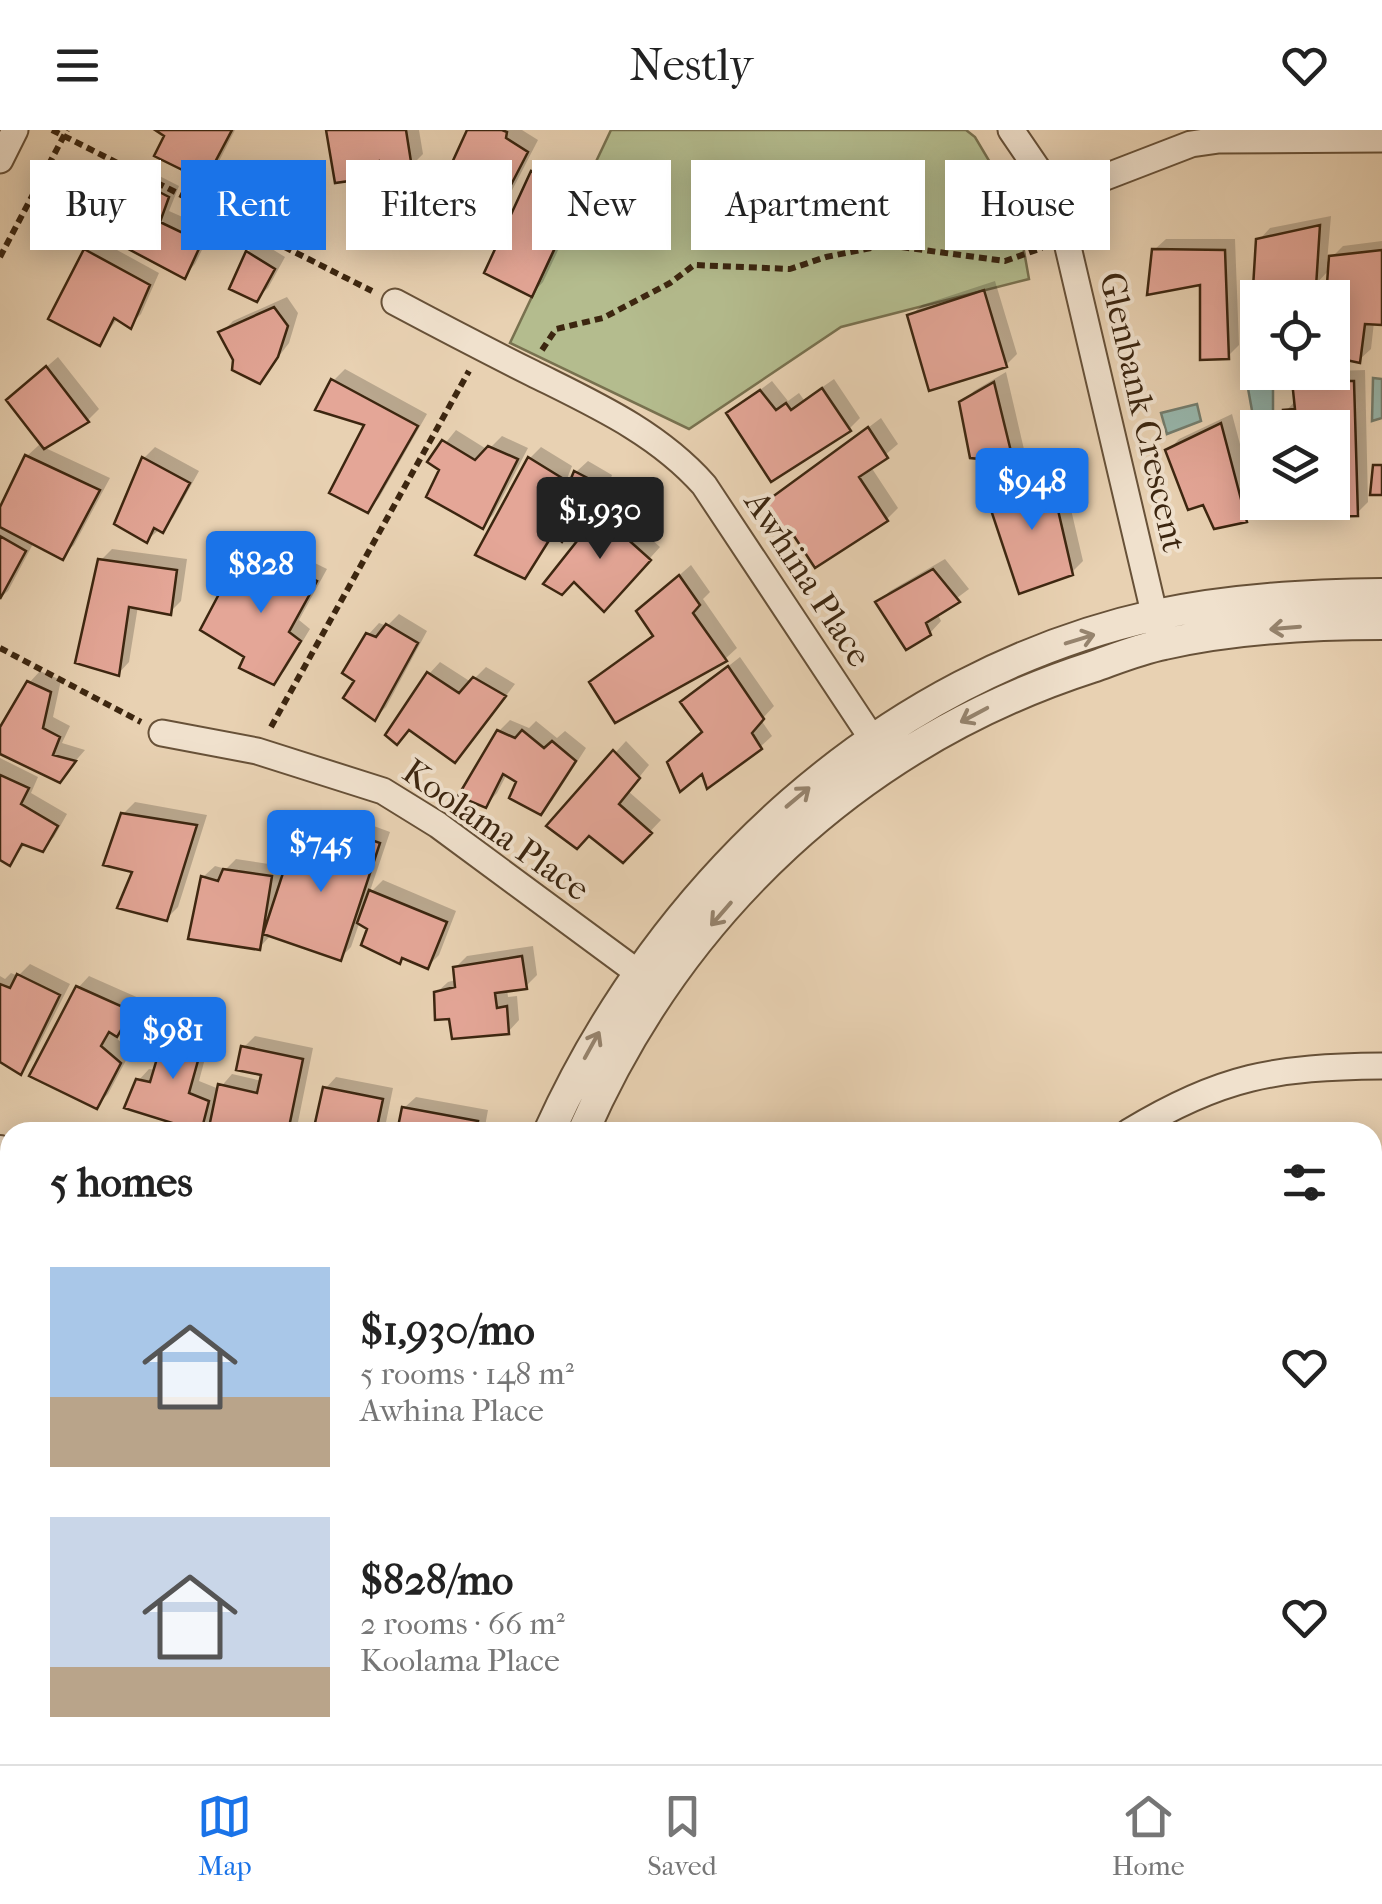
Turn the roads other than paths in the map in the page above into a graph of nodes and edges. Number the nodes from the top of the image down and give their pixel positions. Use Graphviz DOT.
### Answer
graph roads {
  1 [pos="15,130"];
  2 [pos="1012,130"];
  3 [pos="1382,139"];
  4 [pos="0,160"];
  5 [pos="1032,160"];
  6 [pos="1110,175"];
  7 [pos="1068,250"];
  8 [pos="395,302"];
  9 [pos="1382,594"];
  10 [pos="1382,624"];
  11 [pos="1158,630"];
  12 [pos="162,733"];
  13 [pos="881,752"];
  14 [pos="649,981"];
  15 [pos="1382,1066"];
  16 [pos="553,1122"];
  17 [pos="587,1122"];
  18 [pos="1146,1122"];
  1 -- 4 [label="street"];
  2 -- 5 [label="street, Glenbank Crescent"];
  3 -- 6 [label="street"];
  7 -- 11 [label="street, Glenbank Crescent"];
  8 -- 13 [label="street, Awhina Place"];
  9 -- 11 [label="street"];
  10 -- 11 [label="street, one-way"];
  11 -- 13 [label="street"];
  12 -- 14 [label="street, Koolama Place"];
  13 -- 14 [label="street"];
  16 -- 14 [label="street, one-way"];
  14 -- 17 [label="street"];
  15 -- 18 [label="street"];
}
